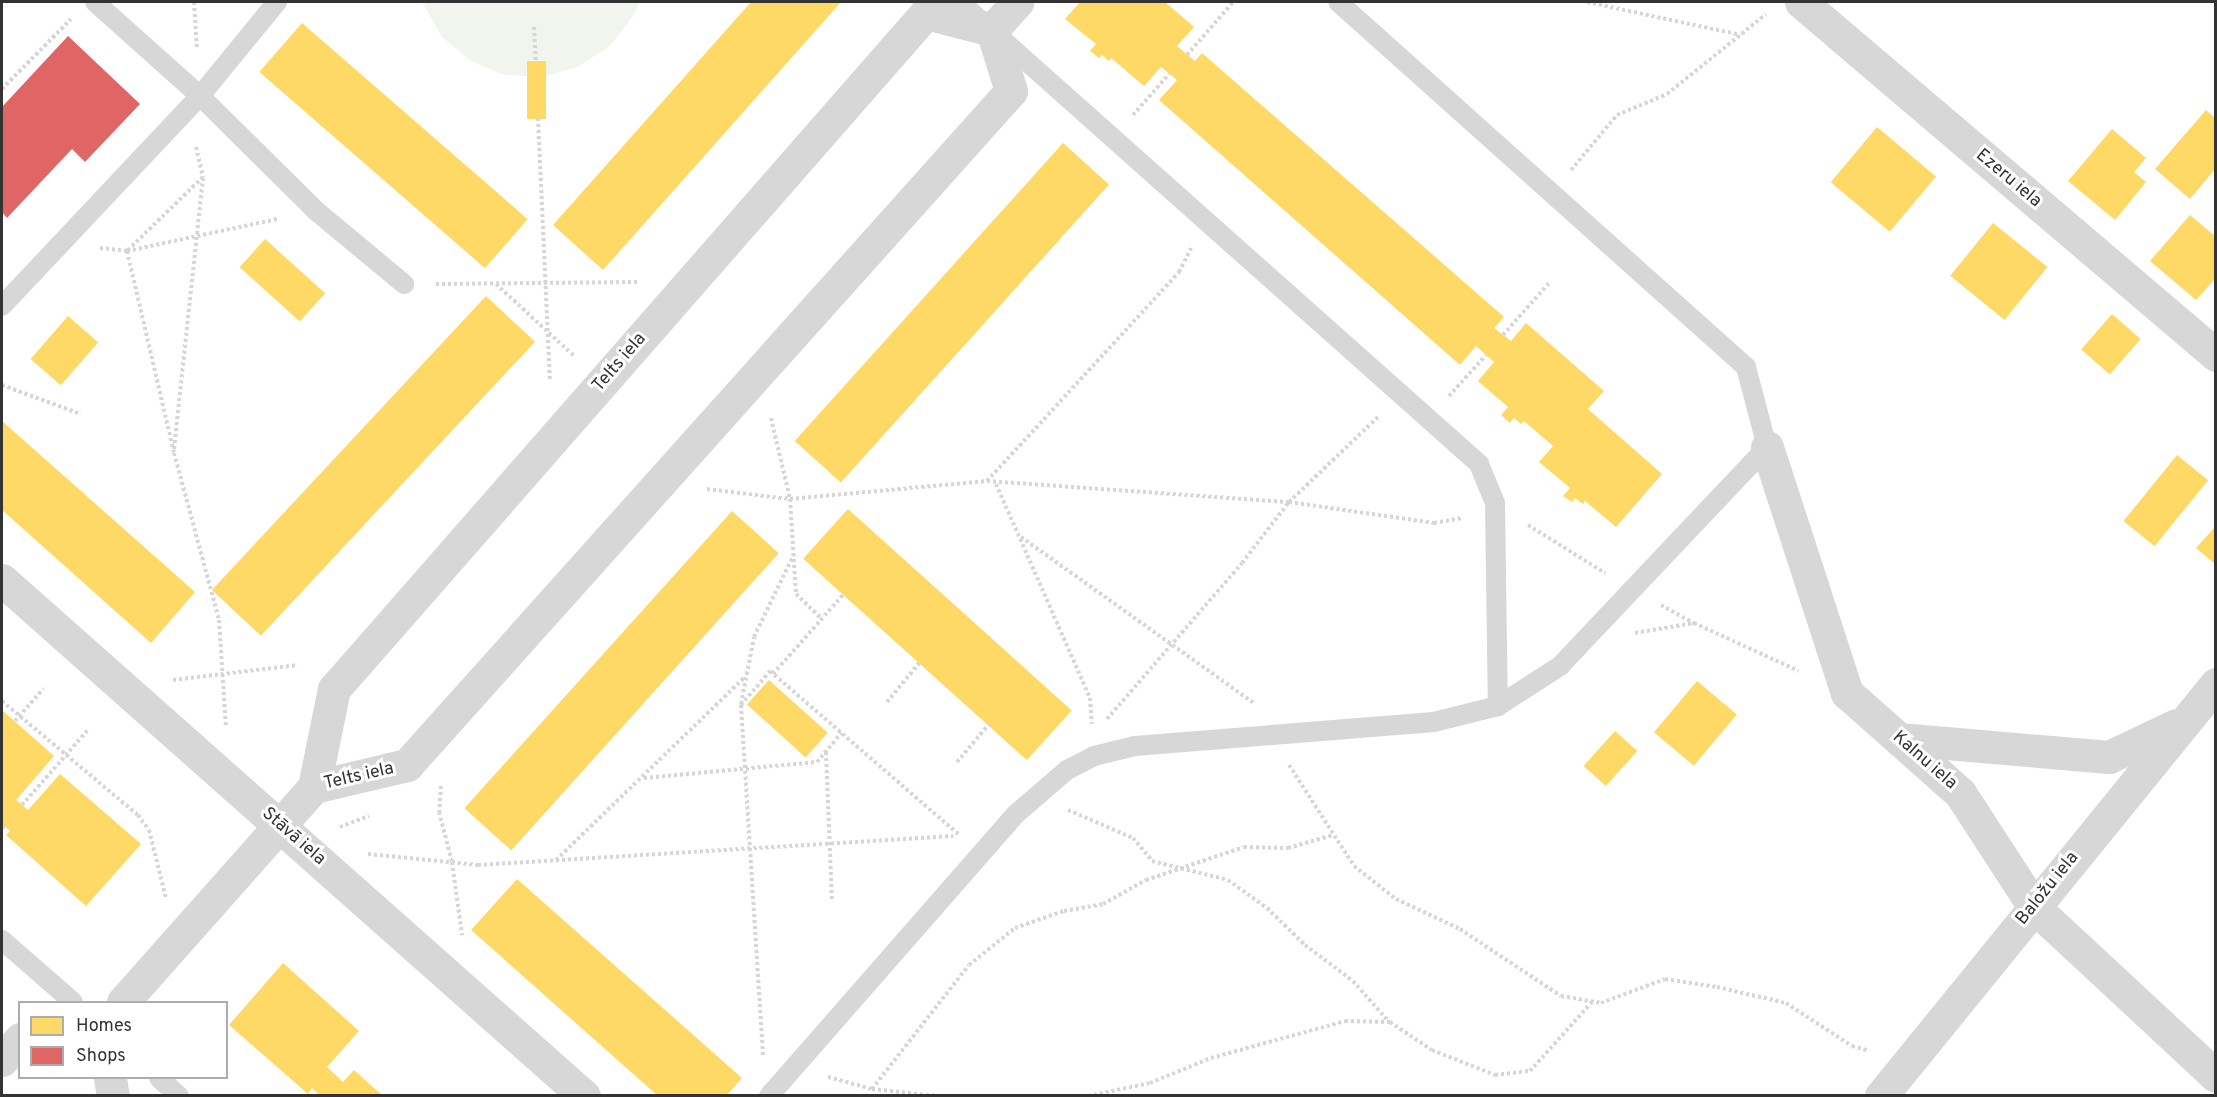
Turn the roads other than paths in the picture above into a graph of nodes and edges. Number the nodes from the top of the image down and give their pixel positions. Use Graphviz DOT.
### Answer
graph roads {
  1 [pos="94,2"];
  2 [pos="277,2"];
  3 [pos="960,2"];
  4 [pos="1017,2"];
  5 [pos="1338,2"];
  6 [pos="1787,5"];
  7 [pos="992,30"];
  8 [pos="194,103"];
  9 [pos="404,284"];
  10 [pos="2,306"];
  11 [pos="2216,355"];
  12 [pos="1767,447"];
  13 [pos="2,580"];
  14 [pos="2216,684"];
  15 [pos="1498,706"];
  16 [pos="2183,722"];
  17 [pos="1899,739"];
  18 [pos="314,787"];
  19 [pos="280,825"];
  20 [pos="2034,907"];
  21 [pos="2,940"];
  22 [pos="72,1001"];
  23 [pos="124,1001"];
  24 [pos="18,1041"];
  25 [pos="2,1060"];
  26 [pos="2216,1076"];
  27 [pos="110,1079"];
  28 [pos="161,1079"];
  29 [pos="113,1095"];
  30 [pos="179,1095"];
  31 [pos="584,1095"];
  32 [pos="769,1095"];
  33 [pos="1881,1095"];
  1 -- 8 [label="lane"];
  2 -- 8 [label="lane"];
  3 -- 7 [label="lane"];
  4 -- 7 [label="street"];
  5 -- 12 [label="lane"];
  6 -- 11 [label="street, Ezeru iela"];
  7 -- 15 [label="lane"];
  7 -- 18 [label="street, Telts iela"];
  7 -- 18 [label="street, Telts iela"];
  8 -- 9 [label="lane"];
  8 -- 10 [label="lane"];
  12 -- 15 [label="lane"];
  12 -- 17 [label="street, Kalnu iela"];
  13 -- 19 [label="street, Stāvā iela"];
  14 -- 16 [label="street, Baložu iela"];
  15 -- 32 [label="lane"];
  16 -- 17 [label="street"];
  16 -- 20 [label="street, Baložu iela"];
  17 -- 20 [label="street, Kalnu iela"];
  18 -- 19 [label="street, Telts iela"];
  19 -- 23 [label="street, Telts iela"];
  19 -- 31 [label="street, Stāvā iela"];
  20 -- 26 [label="street, Kalnu iela"];
  20 -- 33 [label="street, Baložu iela"];
  21 -- 22 [label="lane"];
  24 -- 25 [label="street"];
  27 -- 29 [label="street"];
  28 -- 30 [label="lane"];
}
